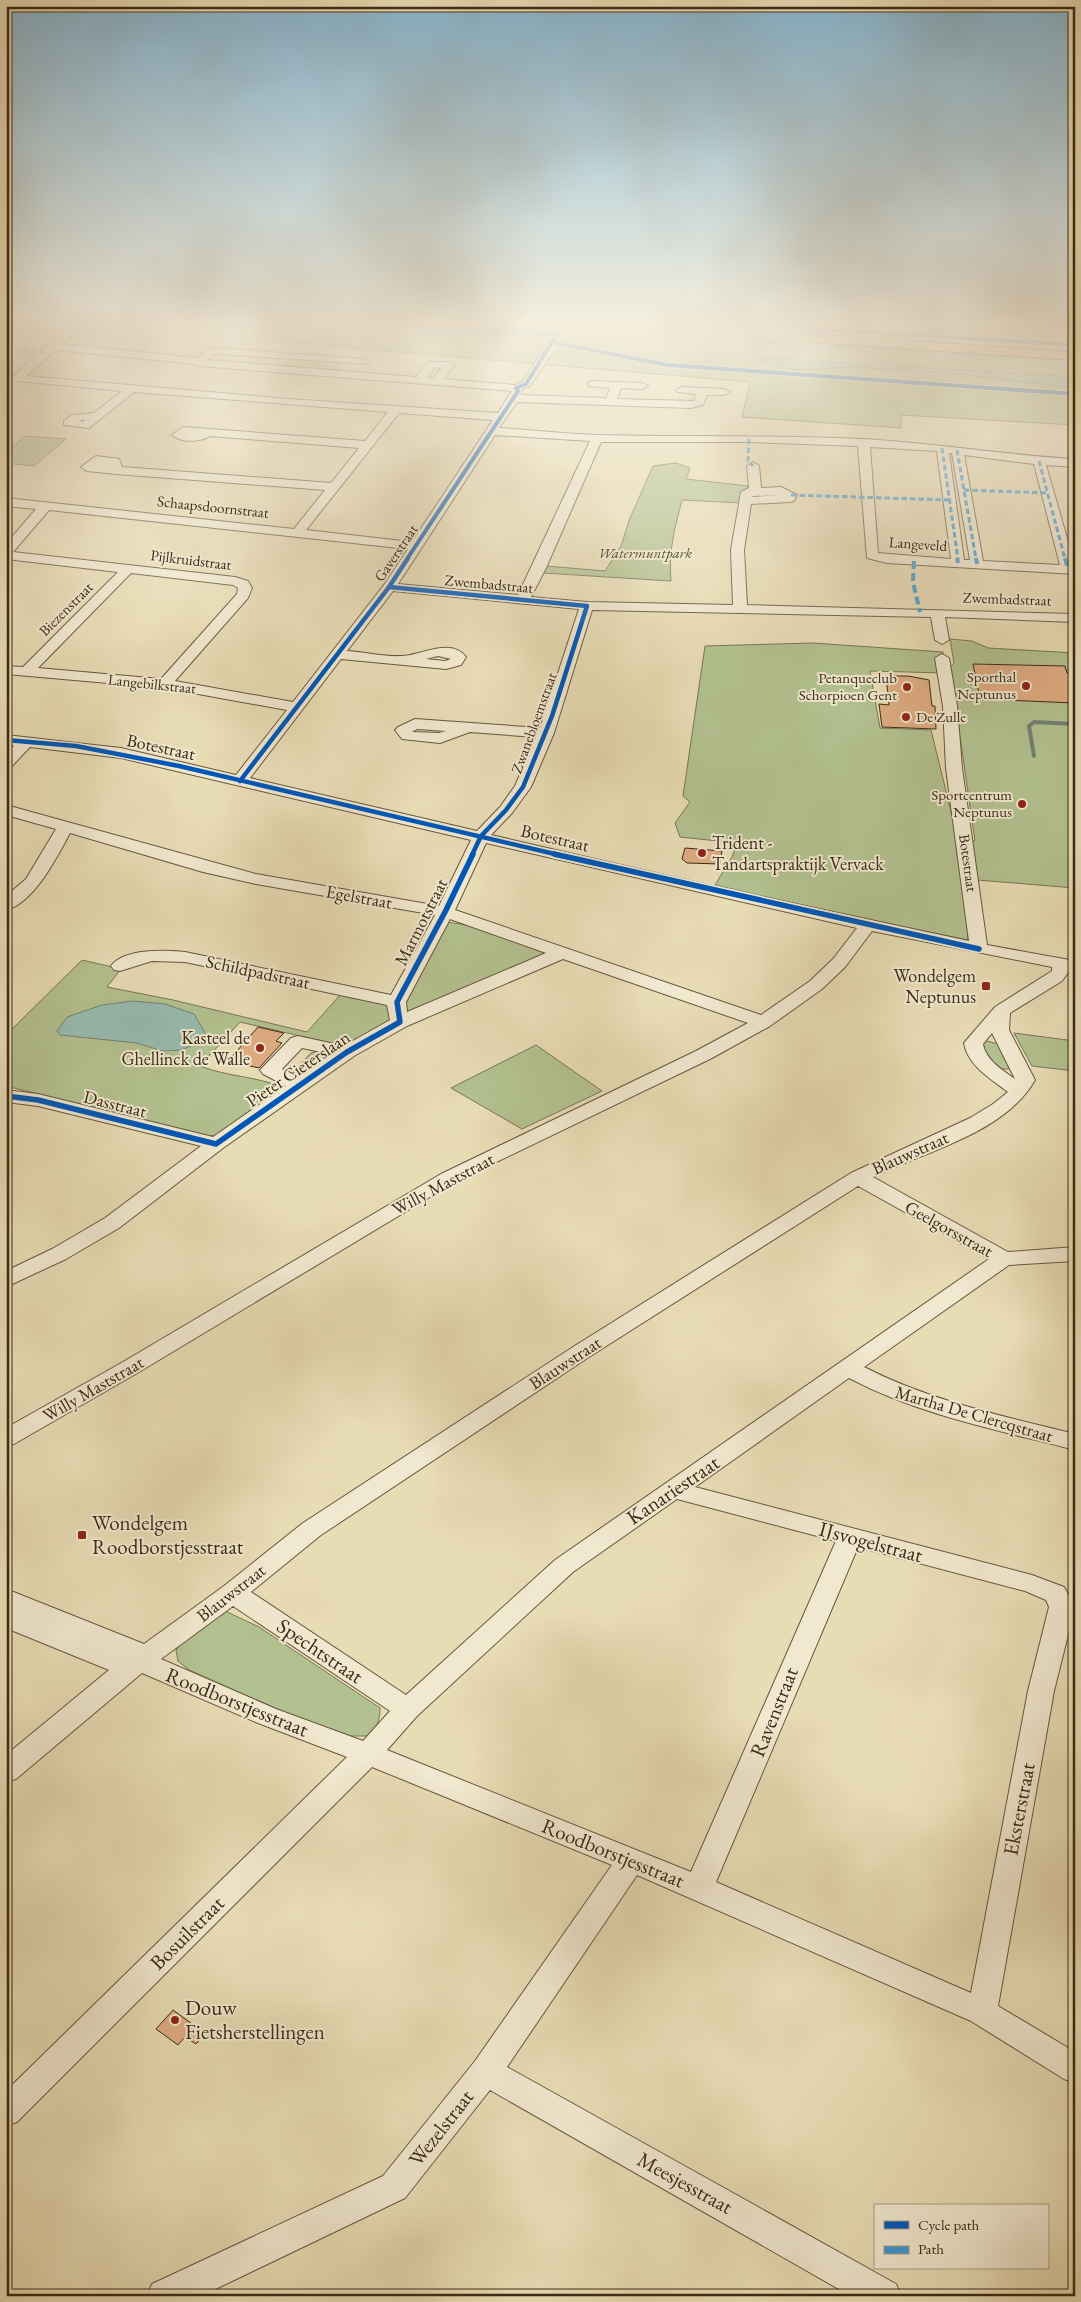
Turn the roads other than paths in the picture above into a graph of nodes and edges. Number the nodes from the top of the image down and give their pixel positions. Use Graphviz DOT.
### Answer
graph roads {
  1 [pos="213,432"];
  2 [pos="379,432"];
  3 [pos="492,432"];
  4 [pos="499,432"];
  5 [pos="597,438"];
  6 [pos="864,443"];
  7 [pos="369,445"];
  8 [pos="942,448"];
  9 [pos="957,450"];
  10 [pos="1039,461"];
  11 [pos="1075,463"];
  12 [pos="753,466"];
  13 [pos="116,470"];
  14 [pos="336,487"];
  15 [pos="755,490"];
  16 [pos="745,501"];
  17 [pos="6,502"];
  18 [pos="46,506"];
  19 [pos="297,533"];
  20 [pos="416,546"];
  21 [pos="6,554"];
  22 [pos="958,563"];
  23 [pos="977,564"];
  24 [pos="128,569"];
  25 [pos="1071,570"];
  26 [pos="389,588"];
  27 [pos="522,600"];
  28 [pos="587,606"];
  29 [pos="740,609"];
  30 [pos="938,613"];
  31 [pos="1075,618"];
  32 [pos="942,640"];
  33 [pos="339,654"];
  34 [pos="942,658"];
  35 [pos="406,660"];
  36 [pos="6,670"];
  37 [pos="27,671"];
  38 [pos="165,684"];
  39 [pos="296,707"];
  40 [pos="465,728"];
  41 [pos="546,733"];
  42 [pos="6,740"];
  43 [pos="26,742"];
  44 [pos="6,764"];
  45 [pos="240,781"];
  46 [pos="6,810"];
  47 [pos="66,827"];
  48 [pos="481,836"];
  49 [pos="6,904"];
  50 [pos="445,912"];
  51 [pos="869,924"];
  52 [pos="979,949"];
  53 [pos="563,952"];
  54 [pos="1068,965"];
  55 [pos="120,966"];
  56 [pos="397,1002"];
  57 [pos="1001,1011"];
  58 [pos="400,1022"];
  59 [pos="763,1022"];
  60 [pos="346,1052"];
  61 [pos="300,1085"];
  62 [pos="1019,1091"];
  63 [pos="6,1096"];
  64 [pos="216,1144"];
  65 [pos="858,1177"];
  66 [pos="1075,1254"];
  67 [pos="1004,1259"];
  68 [pos="6,1280"];
  69 [pos="848,1368"];
  70 [pos="6,1438"];
  71 [pos="1075,1442"];
  72 [pos="672,1489"];
  73 [pos="850,1537"];
  74 [pos="233,1593"];
  75 [pos="6,1598"];
  76 [pos="1062,1606"];
  77 [pos="6,1618"];
  78 [pos="139,1662"];
  79 [pos="408,1709"];
  80 [pos="368,1754"];
  81 [pos="6,1771"];
  82 [pos="632,1860"];
  83 [pos="700,1888"];
  84 [pos="982,2012"];
  85 [pos="1075,2069"];
  86 [pos="486,2071"];
  87 [pos="6,2112"];
  88 [pos="164,2296"];
  89 [pos="884,2296"];
  1 -- 7 [label="street"];
  2 -- 7 [label="street"];
  3 -- 20 [label="street, Gaverstraat"];
  4 -- 5 [label="street"];
  5 -- 6 [label="street"];
  5 -- 27 [label="street"];
  6 -- 8 [label="street"];
  6 -- 22 [label="street, Langeveld"];
  7 -- 14 [label="street"];
  8 -- 9 [label="street"];
  8 -- 22 [label="street"];
  9 -- 10 [label="street"];
  9 -- 23 [label="street"];
  10 -- 11 [label="street"];
  10 -- 25 [label="street"];
  12 -- 15 [label="street"];
  13 -- 14 [label="street"];
  14 -- 19 [label="street"];
  15 -- 16 [label="street"];
  15 -- 16 [label="street"];
  16 -- 29 [label="street"];
  17 -- 18 [label="street, Schaapsdoornstraat"];
  18 -- 19 [label="street, Schaapsdoornstraat"];
  18 -- 21 [label="street"];
  19 -- 20 [label="street, Schaapsdoornstraat"];
  20 -- 26 [label="street, Gaverstraat"];
  21 -- 24 [label="street, Pijlkruidstraat"];
  22 -- 23 [label="street, Langeveld"];
  23 -- 25 [label="street, Langeveld"];
  24 -- 37 [label="street, Biezenstraat"];
  24 -- 38 [label="street, Pijlkruidstraat"];
  26 -- 27 [label="street, Zwembadstraat"];
  26 -- 33 [label="street, Gaverstraat"];
  27 -- 28 [label="street, Zwembadstraat"];
  28 -- 29 [label="street, Zwembadstraat"];
  28 -- 41 [label="street, Zwanebloemstraat"];
  29 -- 30 [label="street, Zwembadstraat"];
  30 -- 31 [label="street, Zwembadstraat"];
  30 -- 32 [label="street, Zwembadstraat"];
  33 -- 35 [label="street"];
  33 -- 39 [label="street, Gaverstraat"];
  34 -- 52 [label="street, Botestraat"];
  36 -- 37 [label="street, Langebilkstraat"];
  37 -- 38 [label="street, Langebilkstraat"];
  38 -- 39 [label="street, Langebilkstraat"];
  39 -- 45 [label="street, Gaverstraat"];
  40 -- 41 [label="street"];
  41 -- 48 [label="street, Zwanebloemstraat"];
  42 -- 43 [label="street, Botestraat"];
  43 -- 44 [label="street"];
  43 -- 45 [label="street, Botestraat"];
  45 -- 48 [label="street, Botestraat"];
  46 -- 47 [label="street, Egelstraat"];
  47 -- 49 [label="street"];
  47 -- 50 [label="street, Egelstraat"];
  48 -- 50 [label="street, Marmotstraat"];
  48 -- 51 [label="street, Botestraat"];
  50 -- 53 [label="street, Egelstraat"];
  50 -- 56 [label="street, Marmotstraat"];
  51 -- 52 [label="street, Botestraat"];
  51 -- 59 [label="street, Willy Maststraat"];
  52 -- 54 [label="street, Botestraat"];
  53 -- 58 [label="street, Pieter Cieterslaan"];
  53 -- 59 [label="street, Egelstraat"];
  54 -- 57 [label="street"];
  55 -- 56 [label="street, Schildpadstraat"];
  56 -- 58 [label="street"];
  57 -- 62 [label="street"];
  57 -- 62 [label="street"];
  58 -- 60 [label="street, Pieter Cieterslaan"];
  59 -- 70 [label="street, Willy Maststraat"];
  60 -- 61 [label="street, Pieter Cieterslaan"];
  60 -- 61 [label="street, Pieter Cieterslaan"];
  61 -- 64 [label="street, Pieter Cieterslaan"];
  62 -- 65 [label="street, Blauwstraat"];
  63 -- 64 [label="street, Dasstraat"];
  64 -- 68 [label="street, Pieter Cieterslaan"];
  65 -- 67 [label="street, Geelgorsstraat"];
  65 -- 74 [label="street, Blauwstraat"];
  66 -- 67 [label="street, Geelgorsstraat"];
  67 -- 69 [label="street, Kanariestraat"];
  69 -- 71 [label="street, Martha De Clercqstraat"];
  69 -- 72 [label="street, Kanariestraat"];
  72 -- 73 [label="street, IJsvogelstraat"];
  72 -- 79 [label="street, Kanariestraat"];
  73 -- 76 [label="street, IJsvogelstraat"];
  73 -- 83 [label="street, Ravenstraat"];
  74 -- 78 [label="street, Blauwstraat"];
  74 -- 79 [label="street, Spechtstraat"];
  75 -- 78 [label="street, Roodborstjesstraat"];
  76 -- 84 [label="street, Eksterstraat"];
  77 -- 78 [label="street, Roodborstjesstraat"];
  78 -- 80 [label="street, Roodborstjesstraat"];
  78 -- 81 [label="street, Blauwstraat"];
  79 -- 80 [label="street, Kanariestraat"];
  80 -- 82 [label="street, Roodborstjesstraat"];
  80 -- 87 [label="street, Bosuilstraat"];
  82 -- 83 [label="street, Roodborstjesstraat"];
  82 -- 86 [label="street, Wezelstraat"];
  83 -- 84 [label="street, Roodborstjesstraat"];
  84 -- 85 [label="street, Roodborstjesstraat"];
  86 -- 88 [label="street, Wezelstraat"];
  86 -- 89 [label="street, Meesjesstraat"];
}
